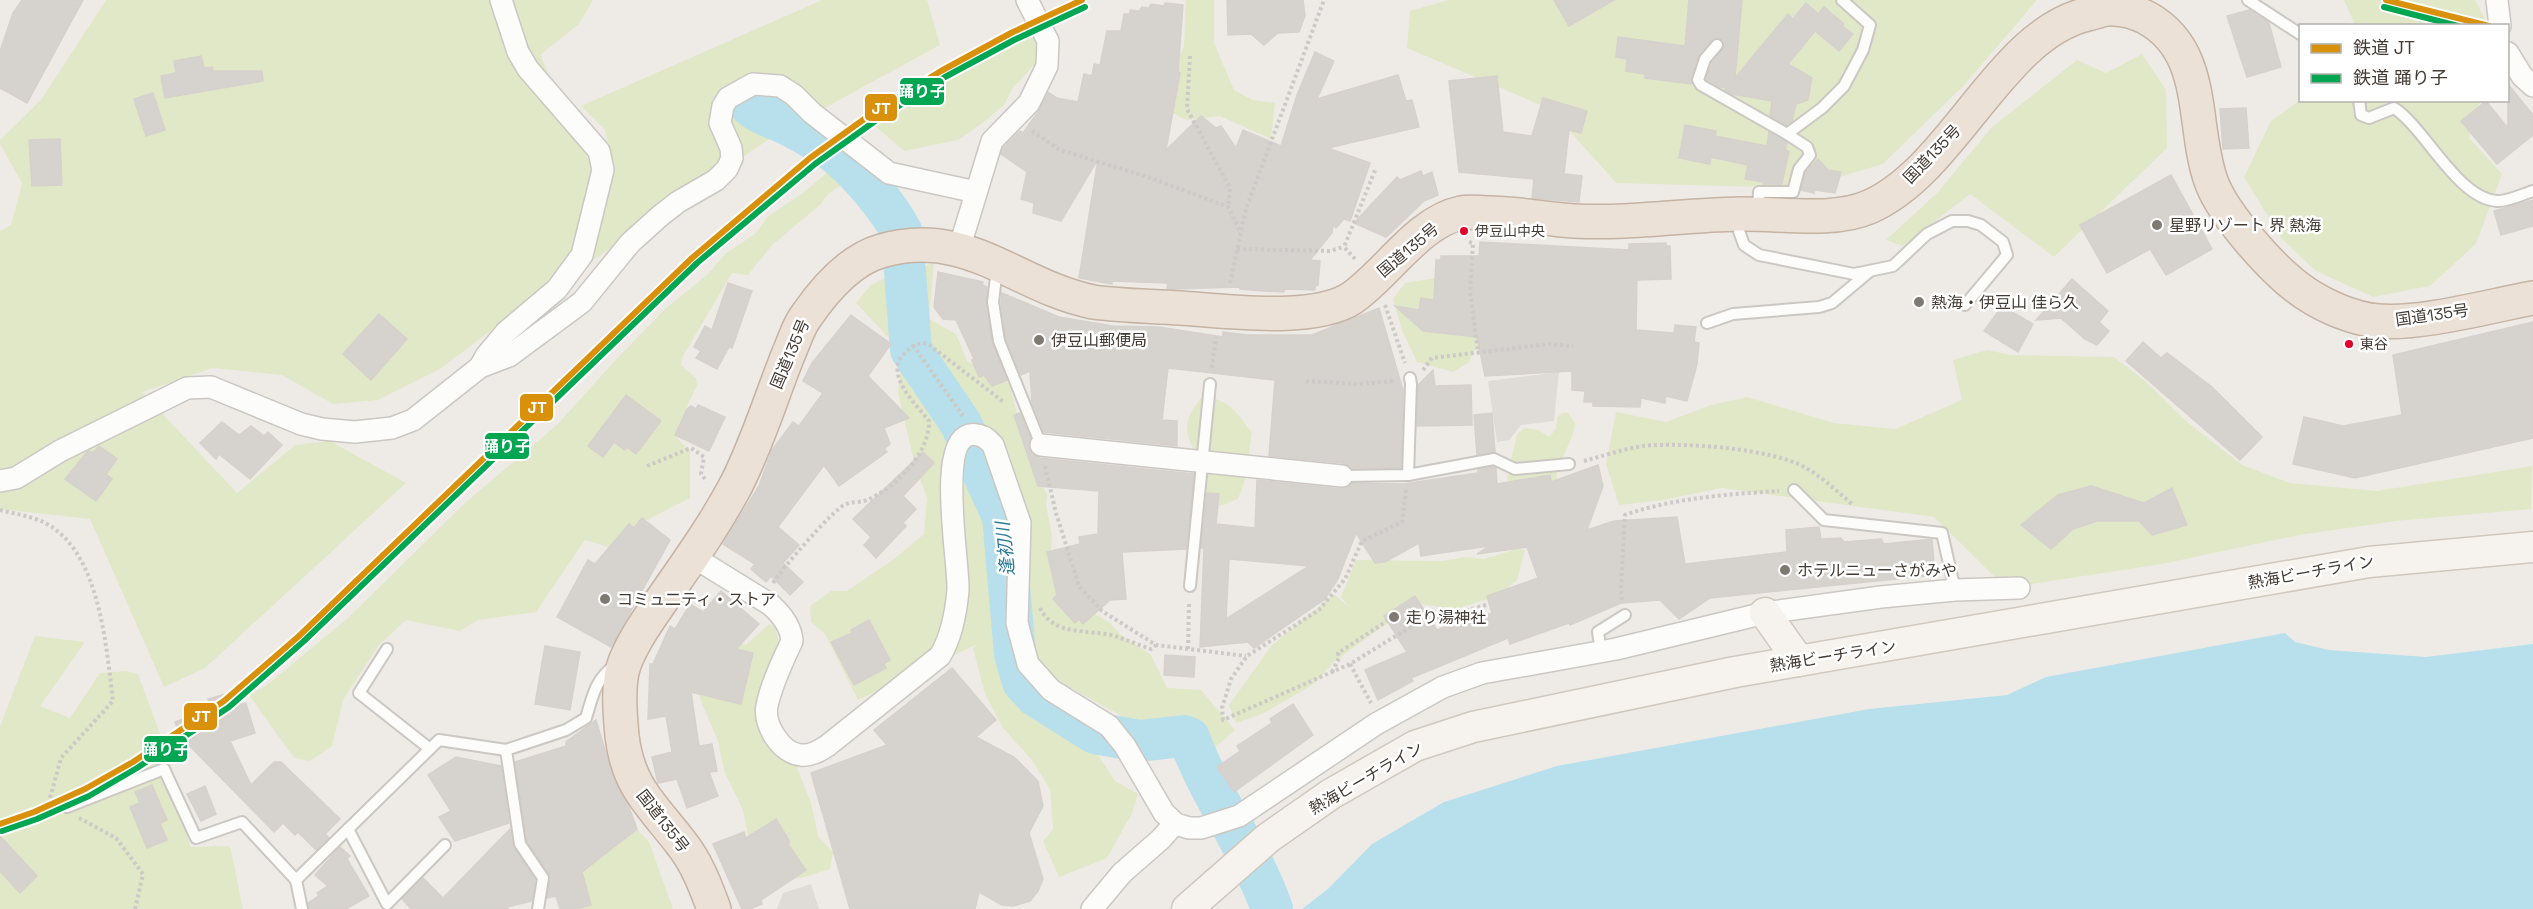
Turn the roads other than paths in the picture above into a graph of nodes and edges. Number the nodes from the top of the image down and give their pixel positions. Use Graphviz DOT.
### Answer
graph roads {
  1 [pos="501,0"];
  2 [pos="1027,0"];
  3 [pos="1842,0"];
  4 [pos="2248,0"];
  5 [pos="2497,0"];
  6 [pos="2118,4"];
  7 [pos="2500,24"];
  8 [pos="2299,33"];
  9 [pos="1717,45"];
  10 [pos="2509,55"];
  11 [pos="2533,86"];
  12 [pos="2359,102"];
  13 [pos="1787,134"];
  14 [pos="2533,191"];
  15 [pos="976,192"];
  16 [pos="1747,214"];
  17 [pos="951,247"];
  18 [pos="998,263"];
  19 [pos="1869,272"];
  20 [pos="2533,298"];
  21 [pos="1965,305"];
  22 [pos="1707,323"];
  23 [pos="480,367"];
  24 [pos="1410,381"];
  25 [pos="1210,384"];
  26 [pos="1041,445"];
  27 [pos="1201,461"];
  28 [pos="1569,464"];
  29 [pos="1408,475"];
  30 [pos="1342,476"];
  31 [pos="0,481"];
  32 [pos="1794,489"];
  33 [pos="2533,547"];
  34 [pos="692,556"];
  35 [pos="1190,586"];
  36 [pos="2019,588"];
  37 [pos="1955,590"];
  38 [pos="1765,613"];
  39 [pos="1624,615"];
  40 [pos="387,649"];
  41 [pos="1601,652"];
  42 [pos="1799,661"];
  43 [pos="624,665"];
  44 [pos="430,749"];
  45 [pos="506,750"];
  46 [pos="67,807"];
  47 [pos="1175,823"];
  48 [pos="348,829"];
  49 [pos="445,845"];
  50 [pos="296,880"];
  51 [pos="302,909"];
  52 [pos="538,909"];
  53 [pos="714,909"];
  54 [pos="1092,909"];
  55 [pos="1187,909"];
  1 -- 23 [label="street"];
  2 -- 15 [label="street"];
  3 -- 13 [label="lane"];
  4 -- 8 [label="lane"];
  5 -- 7 [label="street"];
  6 -- 16 [label="highway, 国道135号"];
  6 -- 20 [label="highway, 国道135号"];
  9 -- 13 [label="lane"];
  10 -- 11 [label="street"];
  12 -- 14 [label="lane"];
  13 -- 16 [label="lane"];
  15 -- 17 [label="street"];
  15 -- 23 [label="street"];
  16 -- 18 [label="highway, 国道135号"];
  16 -- 19 [label="lane"];
  17 -- 18 [label="highway, 国道135号"];
  17 -- 34 [label="highway, 国道135号"];
  18 -- 26 [label="lane"];
  19 -- 21 [label="lane"];
  19 -- 22 [label="lane"];
  23 -- 31 [label="street"];
  24 -- 29 [label="lane"];
  25 -- 27 [label="lane"];
  26 -- 27 [label="street"];
  27 -- 30 [label="street"];
  27 -- 35 [label="lane"];
  28 -- 29 [label="lane"];
  29 -- 30 [label="lane"];
  32 -- 37 [label="lane"];
  33 -- 42 [label="street, 熱海ビーチライン"];
  34 -- 43 [label="highway, 国道135号"];
  34 -- 47 [label="street"];
  36 -- 37 [label="street"];
  37 -- 38 [label="street"];
  38 -- 41 [label="street"];
  38 -- 42 [label="street"];
  39 -- 41 [label="lane"];
  40 -- 44 [label="lane"];
  41 -- 47 [label="street"];
  42 -- 55 [label="street, 熱海ビーチライン"];
  43 -- 45 [label="lane"];
  43 -- 53 [label="highway, 国道135号"];
  44 -- 45 [label="lane"];
  44 -- 48 [label="lane"];
  45 -- 52 [label="lane"];
  46 -- 50 [label="lane"];
  47 -- 54 [label="street"];
  48 -- 49 [label="lane"];
  48 -- 50 [label="lane"];
  50 -- 51 [label="lane"];
}
